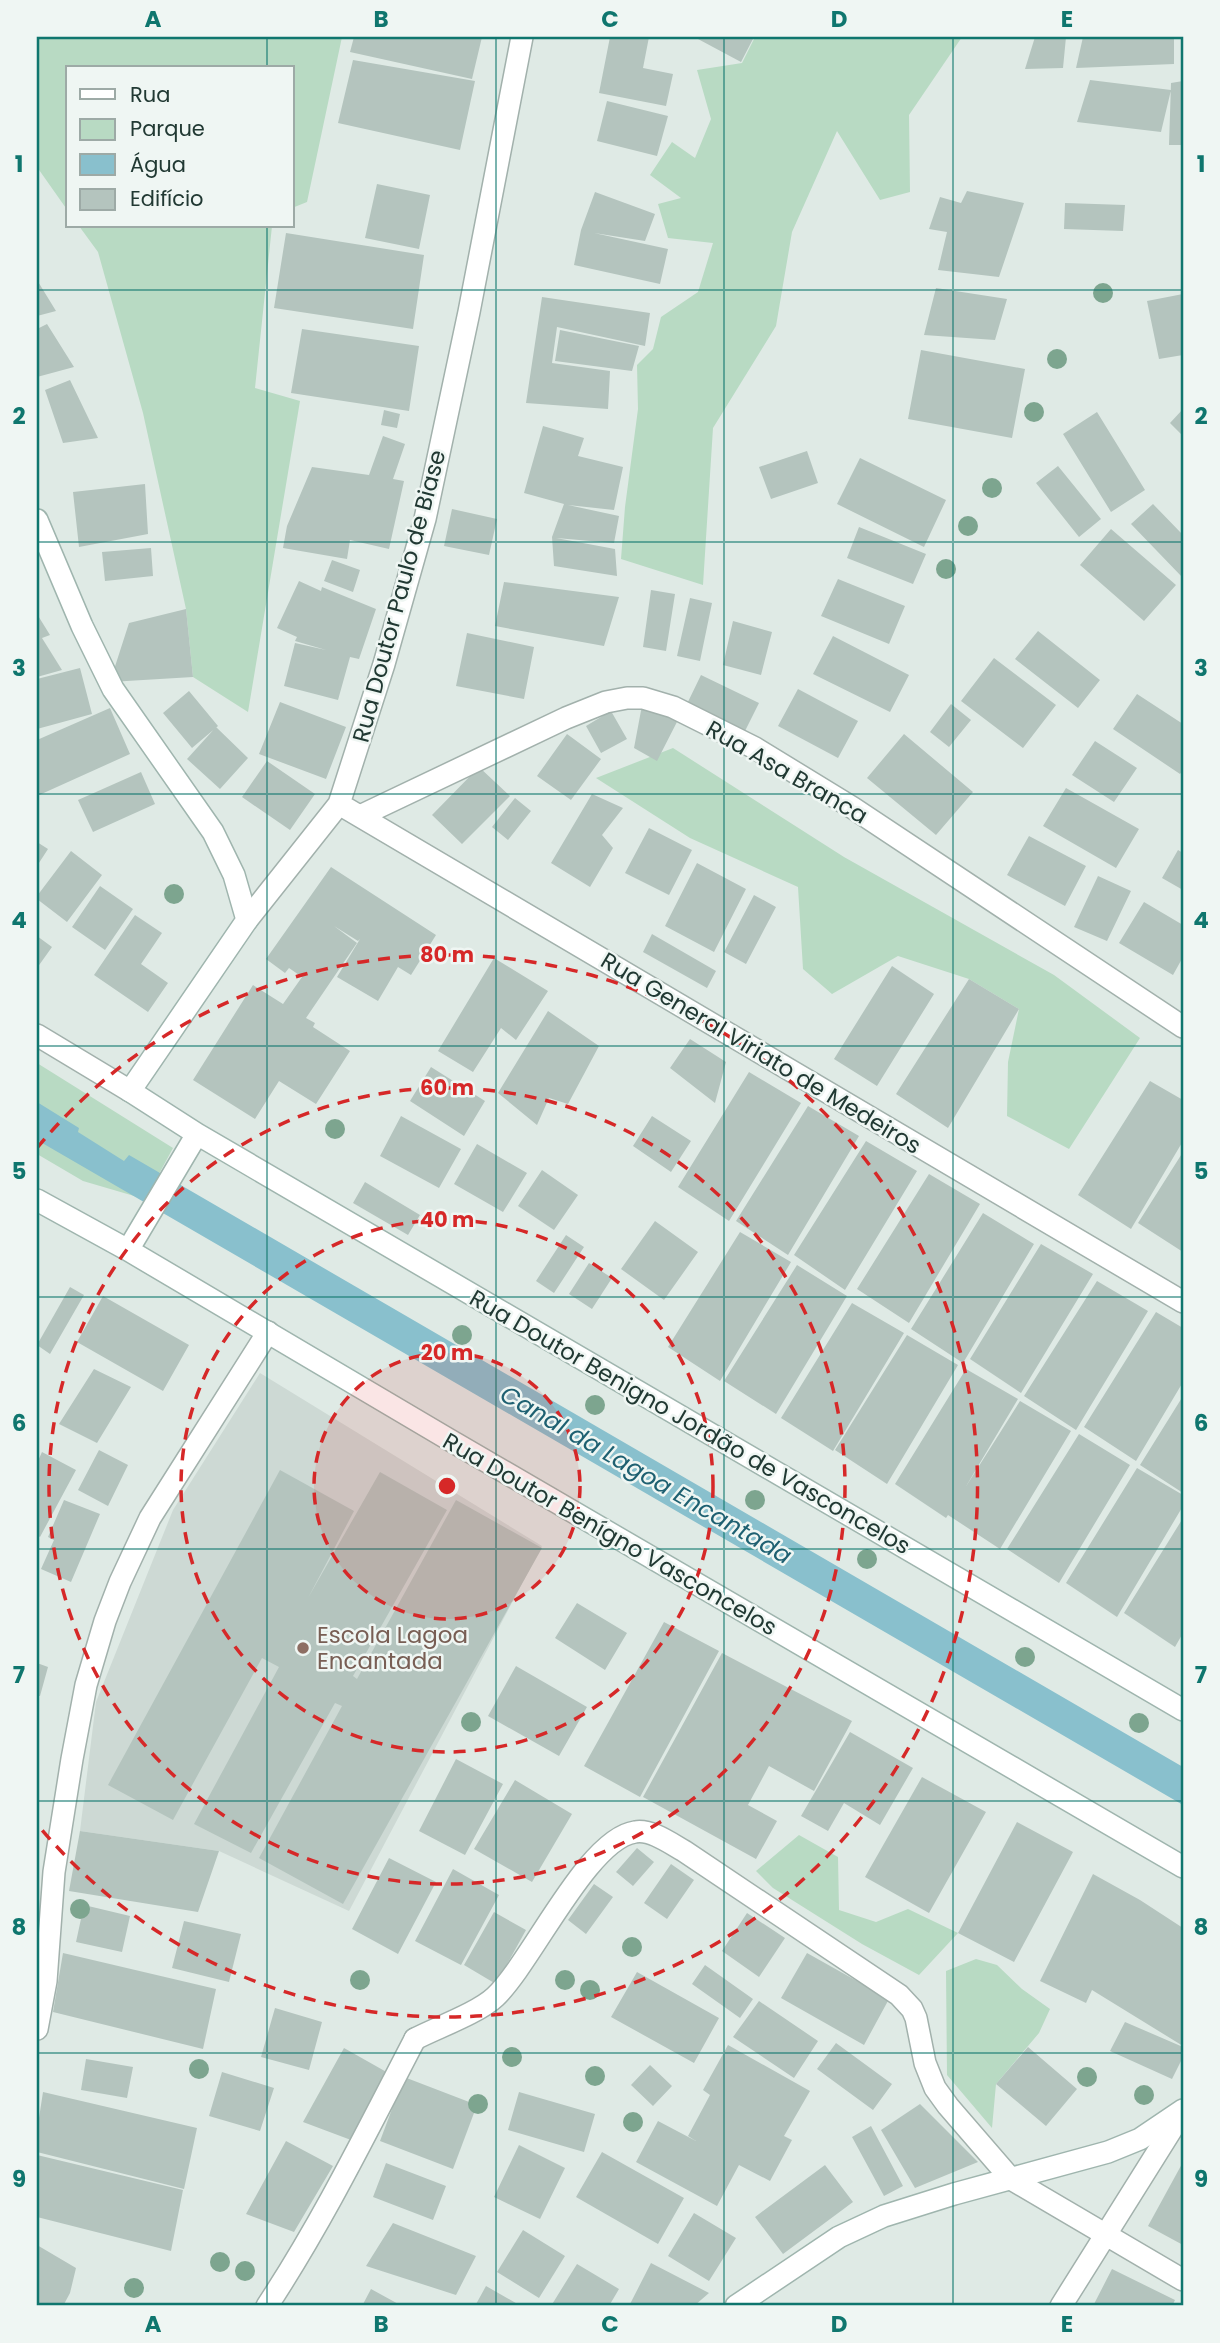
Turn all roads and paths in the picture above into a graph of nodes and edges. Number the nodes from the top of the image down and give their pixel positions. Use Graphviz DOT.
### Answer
graph roads {
  1 [pos="522,37"];
  2 [pos="37,520"];
  3 [pos="339,804"];
  4 [pos="360,816"];
  5 [pos="247,920"];
  6 [pos="1183,1027"];
  7 [pos="37,1035"];
  8 [pos="130,1091"];
  9 [pos="197,1134"];
  10 [pos="37,1200"];
  11 [pos="132,1243"];
  12 [pos="1183,1302"];
  13 [pos="268,1332"];
  14 [pos="1183,1710"];
  15 [pos="1183,1867"];
  16 [pos="37,2029"];
  17 [pos="1182,2111"];
  18 [pos="1011,2179"];
  19 [pos="1106,2235"];
  20 [pos="1183,2280"];
  21 [pos="267,2306"];
  22 [pos="736,2306"];
  23 [pos="1061,2306"];
  1 -- 3 [label="street, Rua Doutor Paulo de Biase"];
  2 -- 5 [label="street"];
  3 -- 4 [label="street, Rua General Viriato de Medeiros"];
  3 -- 5 [label="street, Rua Doutor Paulo de Biase"];
  4 -- 6 [label="street, Rua Asa Branca"];
  4 -- 12 [label="street, Rua General Viriato de Medeiros"];
  5 -- 8 [label="street, Rua Doutor Paulo de Biase"];
  7 -- 8 [label="street, Rua Doutor Benigno Jordão de Vasconcelos"];
  8 -- 9 [label="street, Rua Doutor Benigno Jordão de Vasconcelos"];
  9 -- 11 [label="street"];
  9 -- 14 [label="street, Rua Doutor Benigno Jordão de Vasconcelos"];
  10 -- 11 [label="street, Rua Doutor Benígno Vasconcelos"];
  11 -- 13 [label="street, Rua Doutor Benígno Vasconcelos"];
  13 -- 15 [label="street, Rua Doutor Benígno Vasconcelos"];
  13 -- 16 [label="street"];
  17 -- 18 [label="street"];
  17 -- 19 [label="street"];
  18 -- 19 [label="street"];
  18 -- 21 [label="street"];
  18 -- 22 [label="street"];
  19 -- 20 [label="street"];
  19 -- 23 [label="street"];
}
